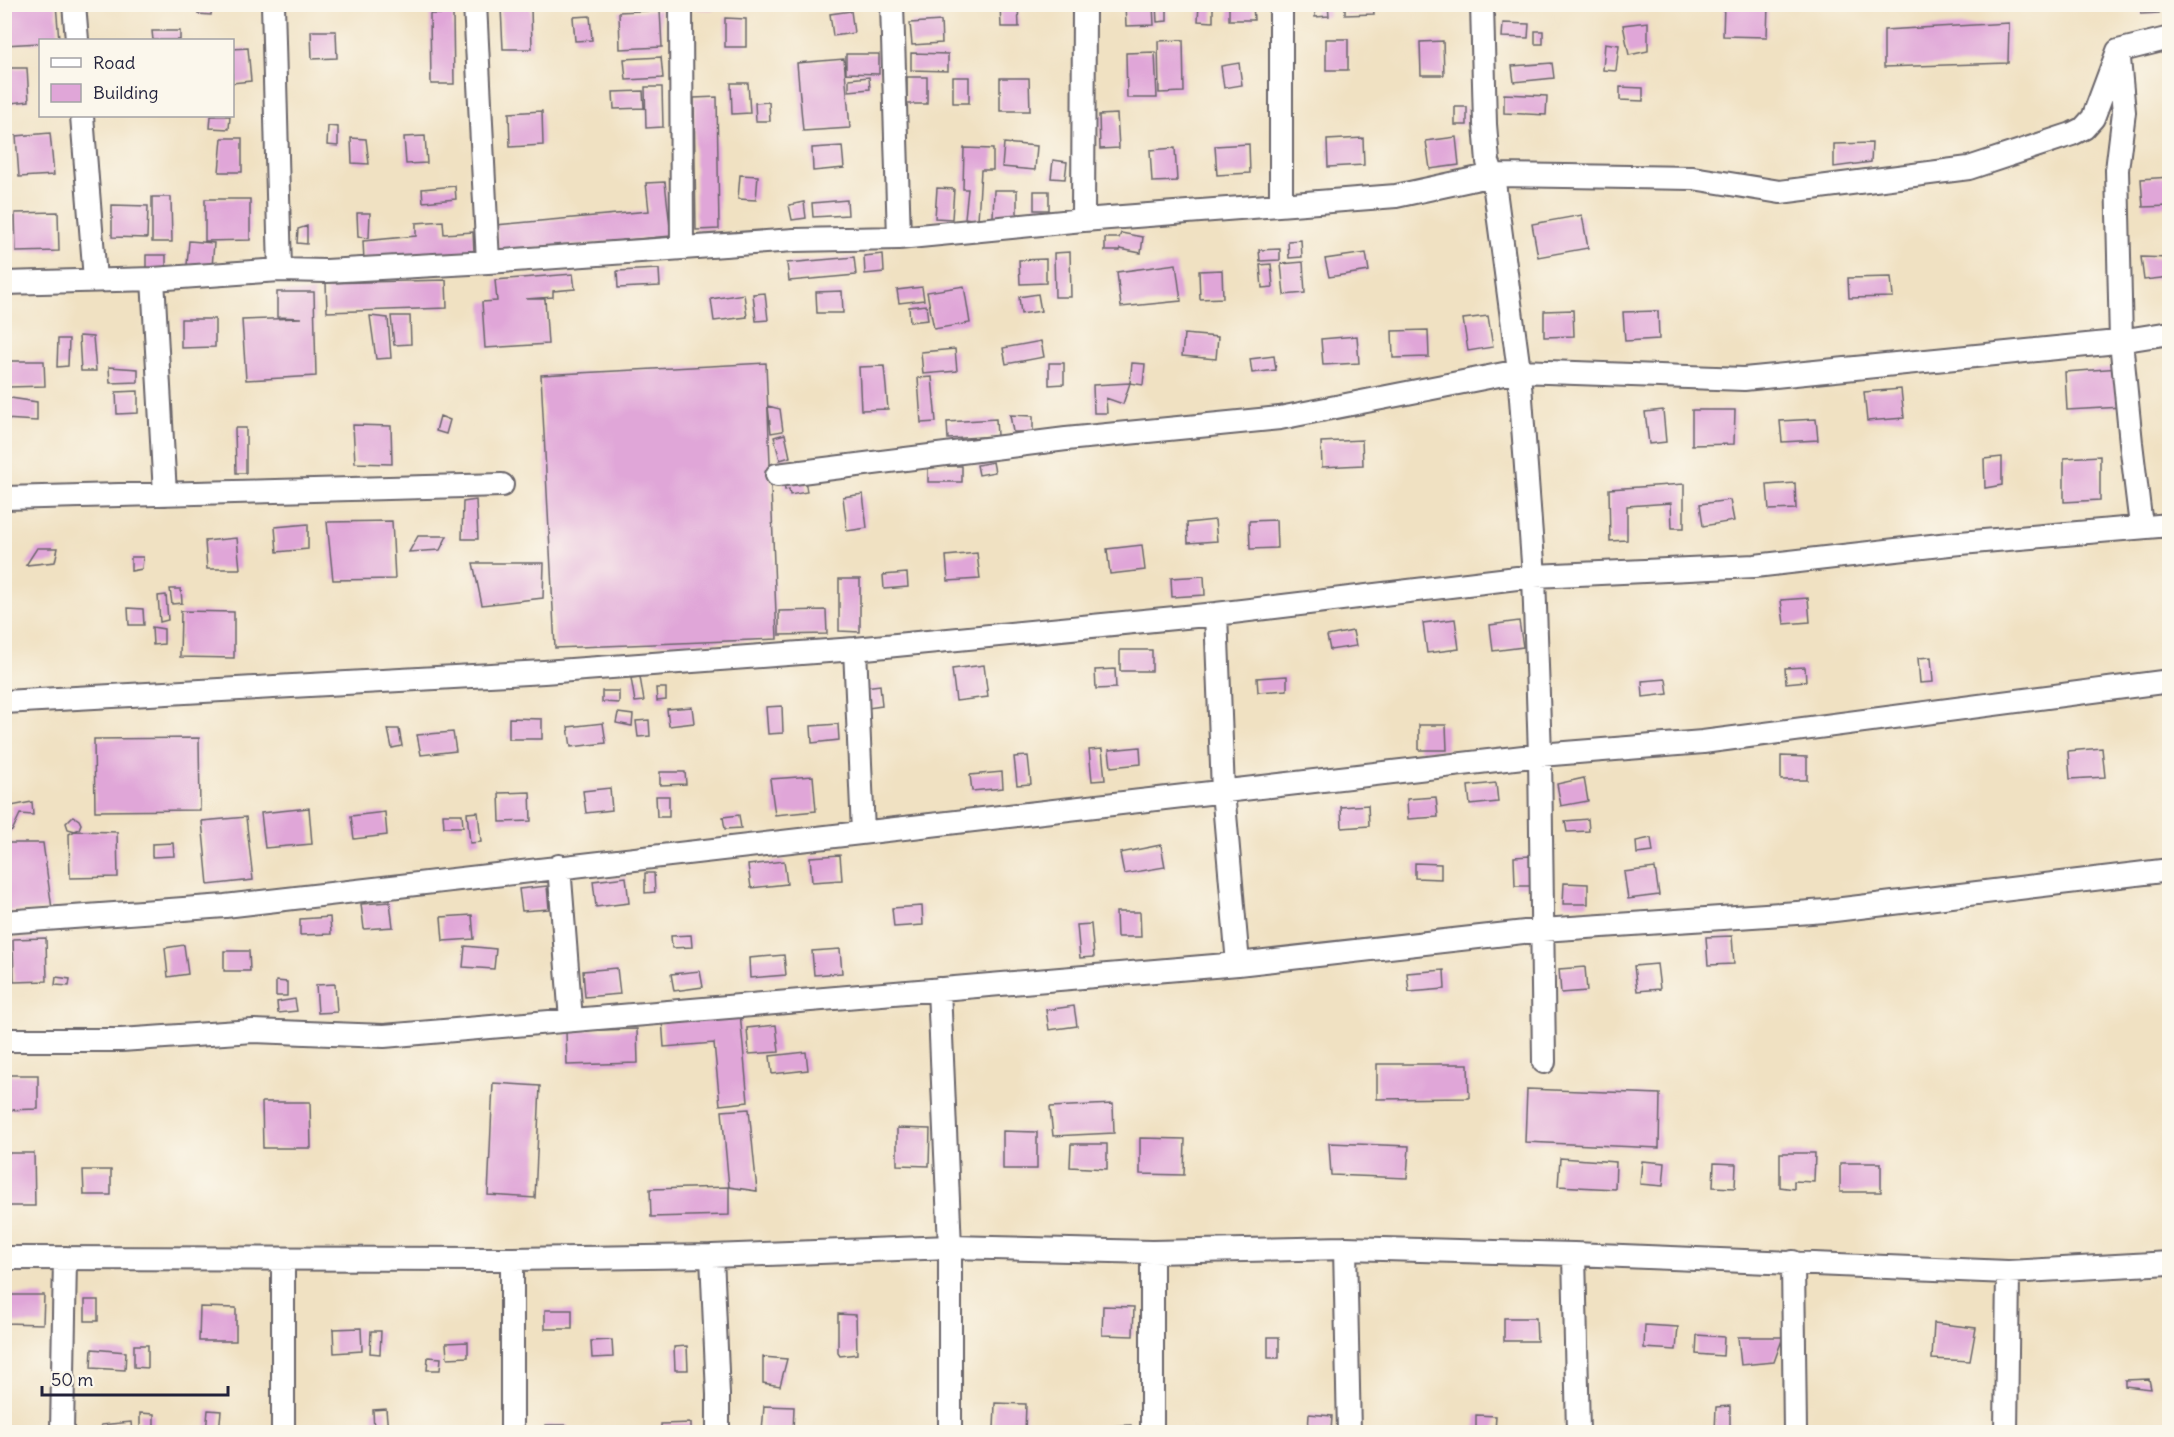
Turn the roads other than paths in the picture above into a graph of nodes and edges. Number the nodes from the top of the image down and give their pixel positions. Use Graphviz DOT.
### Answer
graph roads {
  1 [pos="74,4"];
  2 [pos="273,4"];
  3 [pos="475,4"];
  4 [pos="681,4"];
  5 [pos="892,4"];
  6 [pos="1084,4"];
  7 [pos="1281,4"];
  8 [pos="1482,4"];
  9 [pos="2169,38"];
  10 [pos="77,39"];
  11 [pos="2118,51"];
  12 [pos="82,117"];
  13 [pos="1493,175"];
  14 [pos="1281,204"];
  15 [pos="1083,220"];
  16 [pos="899,238"];
  17 [pos="682,248"];
  18 [pos="488,262"];
  19 [pos="280,270"];
  20 [pos="95,279"];
  21 [pos="153,279"];
  22 [pos="4,283"];
  23 [pos="2169,333"];
  24 [pos="2121,341"];
  25 [pos="1519,371"];
  26 [pos="777,475"];
  27 [pos="502,485"];
  28 [pos="165,494"];
  29 [pos="4,498"];
  30 [pos="2169,525"];
  31 [pos="2141,526"];
  32 [pos="1534,576"];
  33 [pos="1216,614"];
  34 [pos="855,649"];
  35 [pos="2169,681"];
  36 [pos="4,702"];
  37 [pos="1540,755"];
  38 [pos="1223,791"];
  39 [pos="863,832"];
  40 [pos="560,866"];
  41 [pos="2169,870"];
  42 [pos="4,922"];
  43 [pos="1542,930"];
  44 [pos="1238,964"];
  45 [pos="939,989"];
  46 [pos="571,1020"];
  47 [pos="4,1040"];
  48 [pos="1544,1062"];
  49 [pos="950,1247"];
  50 [pos="1345,1248"];
  51 [pos="1152,1252"];
  52 [pos="1574,1254"];
  53 [pos="712,1256"];
  54 [pos="4,1258"];
  55 [pos="65,1258"];
  56 [pos="512,1259"];
  57 [pos="283,1260"];
  58 [pos="1792,1262"];
  59 [pos="2169,1263"];
  60 [pos="2008,1272"];
  61 [pos="62,1432"];
  62 [pos="283,1432"];
  63 [pos="512,1432"];
  64 [pos="717,1432"];
  65 [pos="950,1432"];
  66 [pos="1152,1432"];
  67 [pos="1349,1432"];
  68 [pos="1578,1432"];
  69 [pos="1795,1432"];
  70 [pos="2006,1432"];
  1 -- 10 [label="street"];
  2 -- 19 [label="street"];
  3 -- 18 [label="street"];
  4 -- 17 [label="street"];
  5 -- 16 [label="street"];
  6 -- 15 [label="street"];
  7 -- 14 [label="street"];
  8 -- 13 [label="street"];
  9 -- 11 [label="street"];
  11 -- 13 [label="street"];
  11 -- 24 [label="street"];
  12 -- 20 [label="street"];
  13 -- 14 [label="street"];
  13 -- 25 [label="street"];
  14 -- 15 [label="street"];
  15 -- 16 [label="street"];
  16 -- 17 [label="street"];
  17 -- 18 [label="street"];
  18 -- 19 [label="street"];
  19 -- 21 [label="street"];
  20 -- 21 [label="street"];
  20 -- 22 [label="street"];
  21 -- 28 [label="street"];
  23 -- 24 [label="street"];
  24 -- 25 [label="street"];
  24 -- 31 [label="street"];
  25 -- 26 [label="street"];
  25 -- 32 [label="street"];
  27 -- 28 [label="street"];
  28 -- 29 [label="street"];
  30 -- 31 [label="street"];
  31 -- 32 [label="street"];
  32 -- 33 [label="street"];
  32 -- 37 [label="street"];
  33 -- 34 [label="street"];
  33 -- 38 [label="street"];
  34 -- 36 [label="street"];
  34 -- 39 [label="street"];
  35 -- 37 [label="street"];
  37 -- 38 [label="street"];
  37 -- 43 [label="street"];
  38 -- 39 [label="street"];
  38 -- 44 [label="street"];
  39 -- 40 [label="street"];
  40 -- 42 [label="street"];
  40 -- 46 [label="street"];
  41 -- 43 [label="street"];
  43 -- 44 [label="street"];
  43 -- 48 [label="street"];
  44 -- 45 [label="street"];
  45 -- 46 [label="street"];
  45 -- 49 [label="street"];
  46 -- 47 [label="street"];
  49 -- 51 [label="street"];
  49 -- 53 [label="street"];
  49 -- 65 [label="street"];
  50 -- 51 [label="street"];
  50 -- 52 [label="street"];
  50 -- 67 [label="street"];
  51 -- 66 [label="street"];
  52 -- 58 [label="street"];
  52 -- 68 [label="street"];
  53 -- 56 [label="street"];
  53 -- 64 [label="street"];
  54 -- 55 [label="street"];
  55 -- 57 [label="street"];
  55 -- 61 [label="street"];
  56 -- 57 [label="street"];
  56 -- 63 [label="street"];
  57 -- 62 [label="street"];
  58 -- 60 [label="street"];
  58 -- 69 [label="street"];
  59 -- 60 [label="street"];
  60 -- 70 [label="street"];
}
